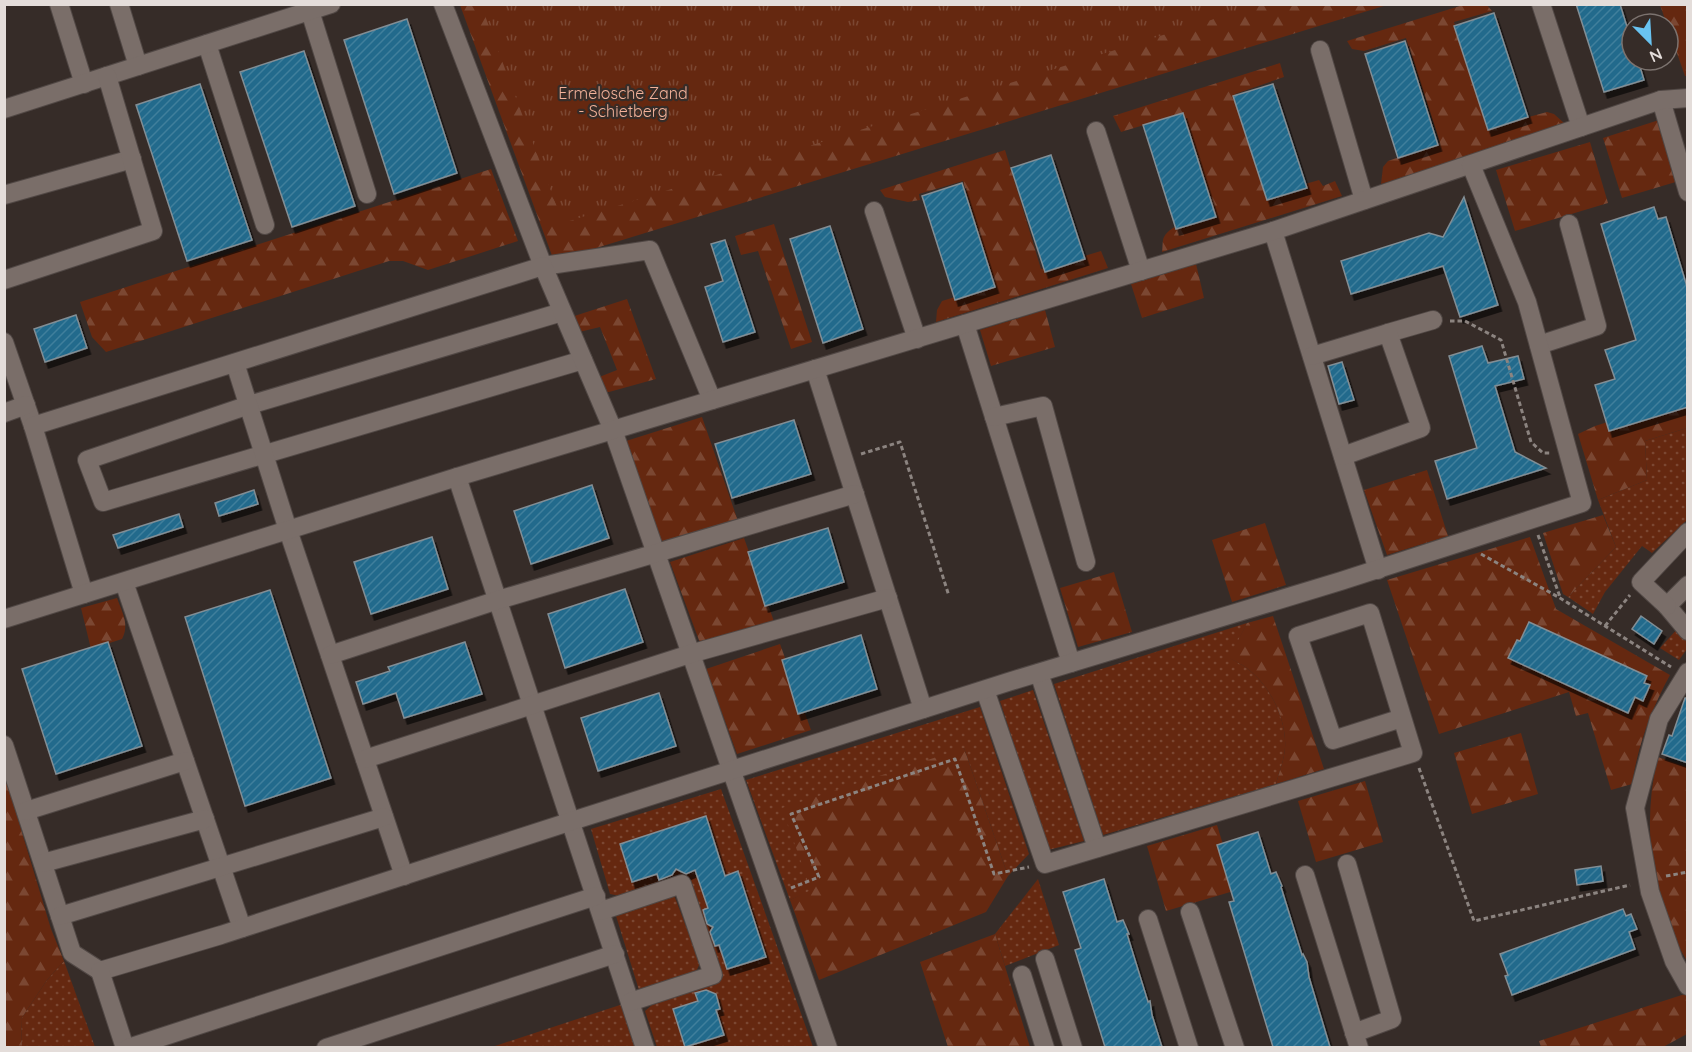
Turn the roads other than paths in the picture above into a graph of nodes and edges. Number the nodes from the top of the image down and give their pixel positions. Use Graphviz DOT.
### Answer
graph roads {
  1 [pos="59,4"];
  2 [pos="119,4"];
  3 [pos="331,4"];
  4 [pos="443,4"];
  5 [pos="1541,4"];
  6 [pos="310,11"];
  7 [pos="207,44"];
  8 [pos="1320,50"];
  9 [pos="138,66"];
  10 [pos="107,76"];
  11 [pos="84,84"];
  12 [pos="1661,100"];
  13 [pos="1686,102"];
  14 [pos="6,105"];
  15 [pos="1581,127"];
  16 [pos="1096,131"];
  17 [pos="132,159"];
  18 [pos="1471,165"];
  19 [pos="1688,192"];
  20 [pos="367,194"];
  21 [pos="4,195"];
  22 [pos="1364,200"];
  23 [pos="873,211"];
  24 [pos="1569,224"];
  25 [pos="265,225"];
  26 [pos="1273,231"];
  27 [pos="543,266"];
  28 [pos="1141,271"];
  29 [pos="4,280"];
  30 [pos="562,312"];
  31 [pos="1433,320"];
  32 [pos="965,324"];
  33 [pos="1388,333"];
  34 [pos="916,339"];
  35 [pos="4,342"];
  36 [pos="1539,345"];
  37 [pos="1312,356"];
  38 [pos="583,360"];
  39 [pos="235,363"];
  40 [pos="815,369"];
  41 [pos="712,400"];
  42 [pos="26,405"];
  43 [pos="249,405"];
  44 [pos="4,413"];
  45 [pos="994,417"];
  46 [pos="33,426"];
  47 [pos="613,430"];
  48 [pos="264,454"];
  49 [pos="1343,456"];
  50 [pos="457,477"];
  51 [pos="855,494"];
  52 [pos="288,530"];
  53 [pos="1688,532"];
  54 [pos="655,553"];
  55 [pos="1086,562"];
  56 [pos="1378,570"];
  57 [pos="124,582"];
  58 [pos="1688,585"];
  59 [pos="84,594"];
  60 [pos="888,598"];
  61 [pos="498,600"];
  62 [pos="1667,606"];
  63 [pos="4,619"];
  64 [pos="1688,631"];
  65 [pos="690,654"];
  66 [pos="330,655"];
  67 [pos="1071,663"];
  68 [pos="1039,673"];
  69 [pos="1686,674"];
  70 [pos="985,690"];
  71 [pos="533,705"];
  72 [pos="923,709"];
  73 [pos="1402,718"];
  74 [pos="4,745"];
  75 [pos="365,759"];
  76 [pos="185,761"];
  77 [pos="730,771"];
  78 [pos="26,811"];
  79 [pos="384,817"];
  80 [pos="205,819"];
  81 [pos="572,821"];
  82 [pos="1097,848"];
  83 [pos="43,863"];
  84 [pos="1347,864"];
  85 [pos="222,868"];
  86 [pos="1305,875"];
  87 [pos="404,876"];
  88 [pos="598,903"];
  89 [pos="1190,912"];
  90 [pos="60,916"];
  91 [pos="1148,919"];
  92 [pos="242,928"];
  93 [pos="615,954"];
  94 [pos="1045,959"];
  95 [pos="99,971"];
  96 [pos="1022,975"];
  97 [pos="1688,986"];
  98 [pos="630,1002"];
  99 [pos="1357,1040"];
  100 [pos="126,1047"];
  101 [pos="326,1047"];
  102 [pos="645,1047"];
  103 [pos="828,1047"];
  104 [pos="1045,1047"];
  105 [pos="1073,1047"];
  106 [pos="1189,1047"];
  107 [pos="1235,1047"];
  1 -- 11 [label="lane"];
  2 -- 9 [label="lane"];
  3 -- 6 [label="lane"];
  4 -- 27 [label="lane"];
  5 -- 15 [label="lane"];
  6 -- 7 [label="lane"];
  6 -- 20 [label="lane"];
  7 -- 9 [label="lane"];
  7 -- 25 [label="lane"];
  8 -- 22 [label="lane"];
  9 -- 10 [label="lane"];
  10 -- 11 [label="lane"];
  10 -- 17 [label="lane"];
  11 -- 14 [label="lane"];
  12 -- 13 [label="lane"];
  12 -- 15 [label="lane"];
  12 -- 19 [label="lane"];
  15 -- 18 [label="lane"];
  16 -- 28 [label="lane"];
  17 -- 21 [label="lane"];
  17 -- 29 [label="lane"];
  18 -- 22 [label="lane"];
  18 -- 36 [label="lane"];
  22 -- 26 [label="lane"];
  23 -- 34 [label="lane"];
  24 -- 36 [label="lane"];
  26 -- 28 [label="lane"];
  26 -- 37 [label="lane"];
  27 -- 30 [label="lane"];
  27 -- 39 [label="lane"];
  27 -- 41 [label="lane"];
  28 -- 32 [label="lane"];
  30 -- 38 [label="lane"];
  30 -- 43 [label="lane"];
  31 -- 33 [label="lane"];
  32 -- 34 [label="lane"];
  32 -- 45 [label="lane"];
  33 -- 37 [label="lane"];
  33 -- 49 [label="lane"];
  34 -- 40 [label="lane"];
  35 -- 42 [label="lane"];
  36 -- 56 [label="lane"];
  37 -- 49 [label="lane"];
  38 -- 47 [label="lane"];
  38 -- 48 [label="lane"];
  39 -- 43 [label="lane"];
  39 -- 46 [label="lane"];
  40 -- 41 [label="lane"];
  40 -- 51 [label="lane"];
  41 -- 47 [label="lane"];
  42 -- 44 [label="lane"];
  42 -- 46 [label="lane"];
  43 -- 48 [label="lane"];
  43 -- 48 [label="lane"];
  45 -- 55 [label="lane"];
  45 -- 67 [label="lane"];
  46 -- 59 [label="lane"];
  47 -- 50 [label="lane"];
  47 -- 54 [label="lane"];
  48 -- 52 [label="lane"];
  49 -- 56 [label="lane"];
  50 -- 52 [label="lane"];
  50 -- 61 [label="lane"];
  51 -- 54 [label="lane"];
  51 -- 60 [label="lane"];
  52 -- 57 [label="lane"];
  52 -- 66 [label="lane"];
  53 -- 62 [label="lane"];
  54 -- 61 [label="lane"];
  54 -- 65 [label="lane"];
  56 -- 67 [label="lane"];
  57 -- 59 [label="lane"];
  57 -- 76 [label="lane"];
  58 -- 62 [label="lane"];
  59 -- 63 [label="lane"];
  60 -- 65 [label="lane"];
  60 -- 72 [label="lane"];
  61 -- 66 [label="lane"];
  61 -- 71 [label="lane"];
  62 -- 64 [label="lane"];
  65 -- 71 [label="lane"];
  65 -- 77 [label="lane"];
  66 -- 75 [label="lane"];
  67 -- 68 [label="lane"];
  68 -- 70 [label="lane"];
  68 -- 82 [label="lane"];
  69 -- 97 [label="lane"];
  70 -- 72 [label="lane"];
  70 -- 82 [label="lane"];
  71 -- 75 [label="lane"];
  71 -- 81 [label="lane"];
  72 -- 77 [label="lane"];
  73 -- 73 [label="lane"];
  73 -- 82 [label="lane"];
  74 -- 78 [label="lane"];
  75 -- 79 [label="lane"];
  76 -- 78 [label="lane"];
  76 -- 80 [label="lane"];
  77 -- 81 [label="lane"];
  77 -- 103 [label="lane"];
  78 -- 83 [label="lane"];
  79 -- 85 [label="lane"];
  79 -- 87 [label="lane"];
  80 -- 83 [label="lane"];
  80 -- 85 [label="lane"];
  81 -- 87 [label="lane"];
  81 -- 88 [label="lane"];
  83 -- 90 [label="lane"];
  84 -- 99 [label="lane"];
  85 -- 90 [label="lane"];
  85 -- 92 [label="lane"];
  86 -- 99 [label="lane"];
  87 -- 92 [label="lane"];
  88 -- 93 [label="lane"];
  88 -- 98 [label="lane"];
  88 -- 100 [label="lane"];
  89 -- 107 [label="lane"];
  90 -- 95 [label="lane"];
  91 -- 106 [label="lane"];
  92 -- 95 [label="lane"];
  93 -- 98 [label="lane"];
  93 -- 101 [label="lane"];
  94 -- 105 [label="lane"];
  95 -- 100 [label="lane"];
  96 -- 104 [label="lane"];
  98 -- 102 [label="lane"];
}
